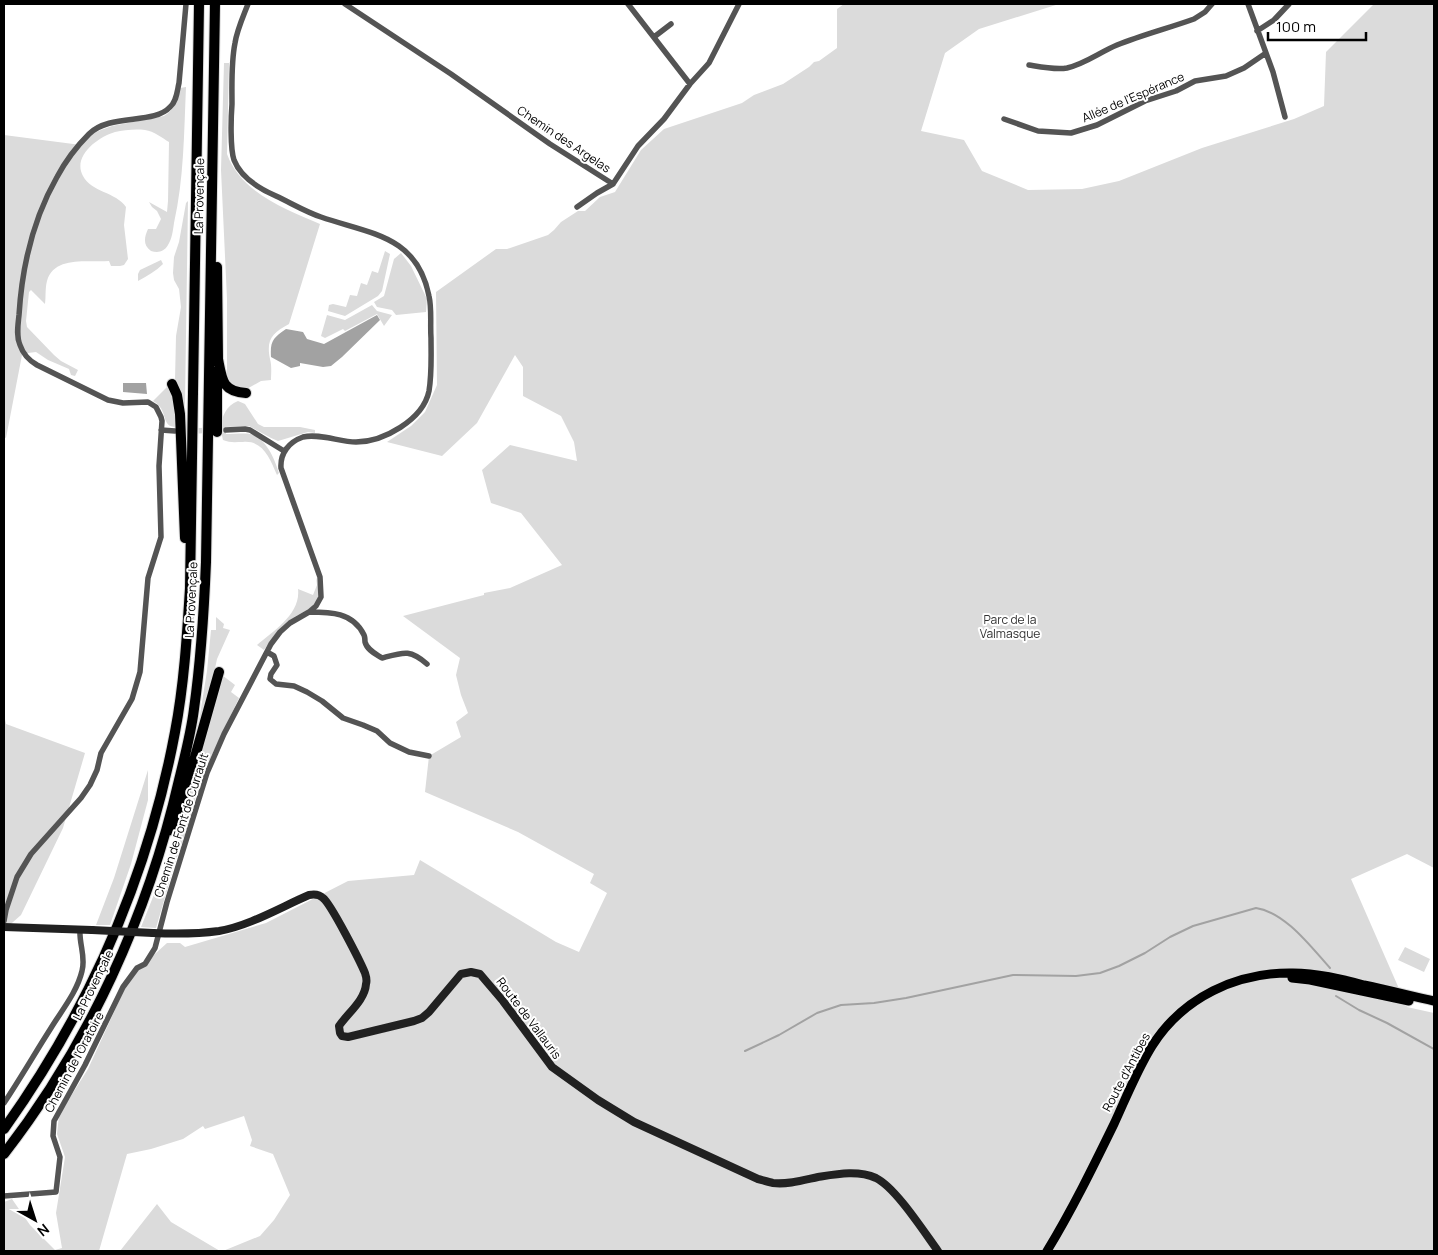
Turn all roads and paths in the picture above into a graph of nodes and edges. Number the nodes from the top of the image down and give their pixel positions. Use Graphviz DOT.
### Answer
graph roads {
  1 [pos="186,4"];
  2 [pos="199,4"];
  3 [pos="214,4"];
  4 [pos="248,4"];
  5 [pos="345,4"];
  6 [pos="628,4"];
  7 [pos="739,4"];
  8 [pos="1212,4"];
  9 [pos="1248,4"];
  10 [pos="1289,4"];
  11 [pos="671,24"];
  12 [pos="1257,30"];
  13 [pos="654,37"];
  14 [pos="1266,53"];
  15 [pos="197,60"];
  16 [pos="1028,65"];
  17 [pos="690,84"];
  18 [pos="190,111"];
  19 [pos="1285,117"];
  20 [pos="1004,119"];
  21 [pos="212,166"];
  22 [pos="613,184"];
  23 [pos="577,207"];
  24 [pos="218,359"];
  25 [pos="172,384"];
  26 [pos="246,393"];
  27 [pos="161,430"];
  28 [pos="221,431"];
  29 [pos="175,432"];
  30 [pos="284,451"];
  31 [pos="190,588"];
  32 [pos="309,612"];
  33 [pos="267,652"];
  34 [pos="428,664"];
  35 [pos="219,672"];
  36 [pos="430,756"];
  37 [pos="158,861"];
  38 [pos="4,922"];
  39 [pos="4,927"];
  40 [pos="80,930"];
  41 [pos="156,933"];
  42 [pos="1434,1001"];
  43 [pos="1434,1007"];
  44 [pos="4,1103"];
  45 [pos="4,1129"];
  46 [pos="4,1154"];
  47 [pos="4,1196"];
  48 [pos="938,1251"];
  49 [pos="1047,1251"];
  50 [pos="1052,1251"];
  1 -- 27 [label="street"];
  2 -- 15 [label="highway, La Provençale"];
  3 -- 21 [label="highway, La Provençale"];
  4 -- 30 [label="street"];
  5 -- 22 [label="street, Chemin des Argelas"];
  6 -- 13 [label="street"];
  7 -- 17 [label="street, Chemin des Argelas"];
  8 -- 16 [label="street"];
  9 -- 12 [label="street"];
  10 -- 12 [label="street"];
  11 -- 13 [label="street"];
  12 -- 14 [label="street"];
  13 -- 17 [label="street"];
  14 -- 19 [label="street"];
  14 -- 20 [label="street, Allée de l'Espérance"];
  15 -- 18 [label="highway"];
  15 -- 31 [label="highway, La Provençale"];
  17 -- 22 [label="street, Chemin des Argelas"];
  21 -- 24 [label="highway"];
  21 -- 37 [label="highway, La Provençale"];
  22 -- 23 [label="street"];
  24 -- 26 [label="highway"];
  24 -- 28 [label="highway"];
  25 -- 31 [label="highway"];
  27 -- 29 [label="street"];
  27 -- 38 [label="street"];
  28 -- 30 [label="street"];
  30 -- 32 [label="street, Chemin de Font de Currault"];
  31 -- 45 [label="highway, La Provençale"];
  32 -- 33 [label="street, Chemin de Font de Currault"];
  32 -- 34 [label="street"];
  33 -- 36 [label="street"];
  33 -- 41 [label="street, Chemin de Font de Currault"];
  35 -- 37 [label="highway"];
  37 -- 46 [label="highway, La Provençale"];
  38 -- 39 [label="street"];
  39 -- 40 [label="main road, Route de Vallauris"];
  40 -- 41 [label="main road, Route de Vallauris, bridge"];
  40 -- 44 [label="street"];
  41 -- 47 [label="street, Chemin de l'Oratoire"];
  41 -- 48 [label="main road, Route de Vallauris"];
  42 -- 49 [label="main road, Route d'Antibes"];
  43 -- 50 [label="main road, Route d'Antibes"];
}
